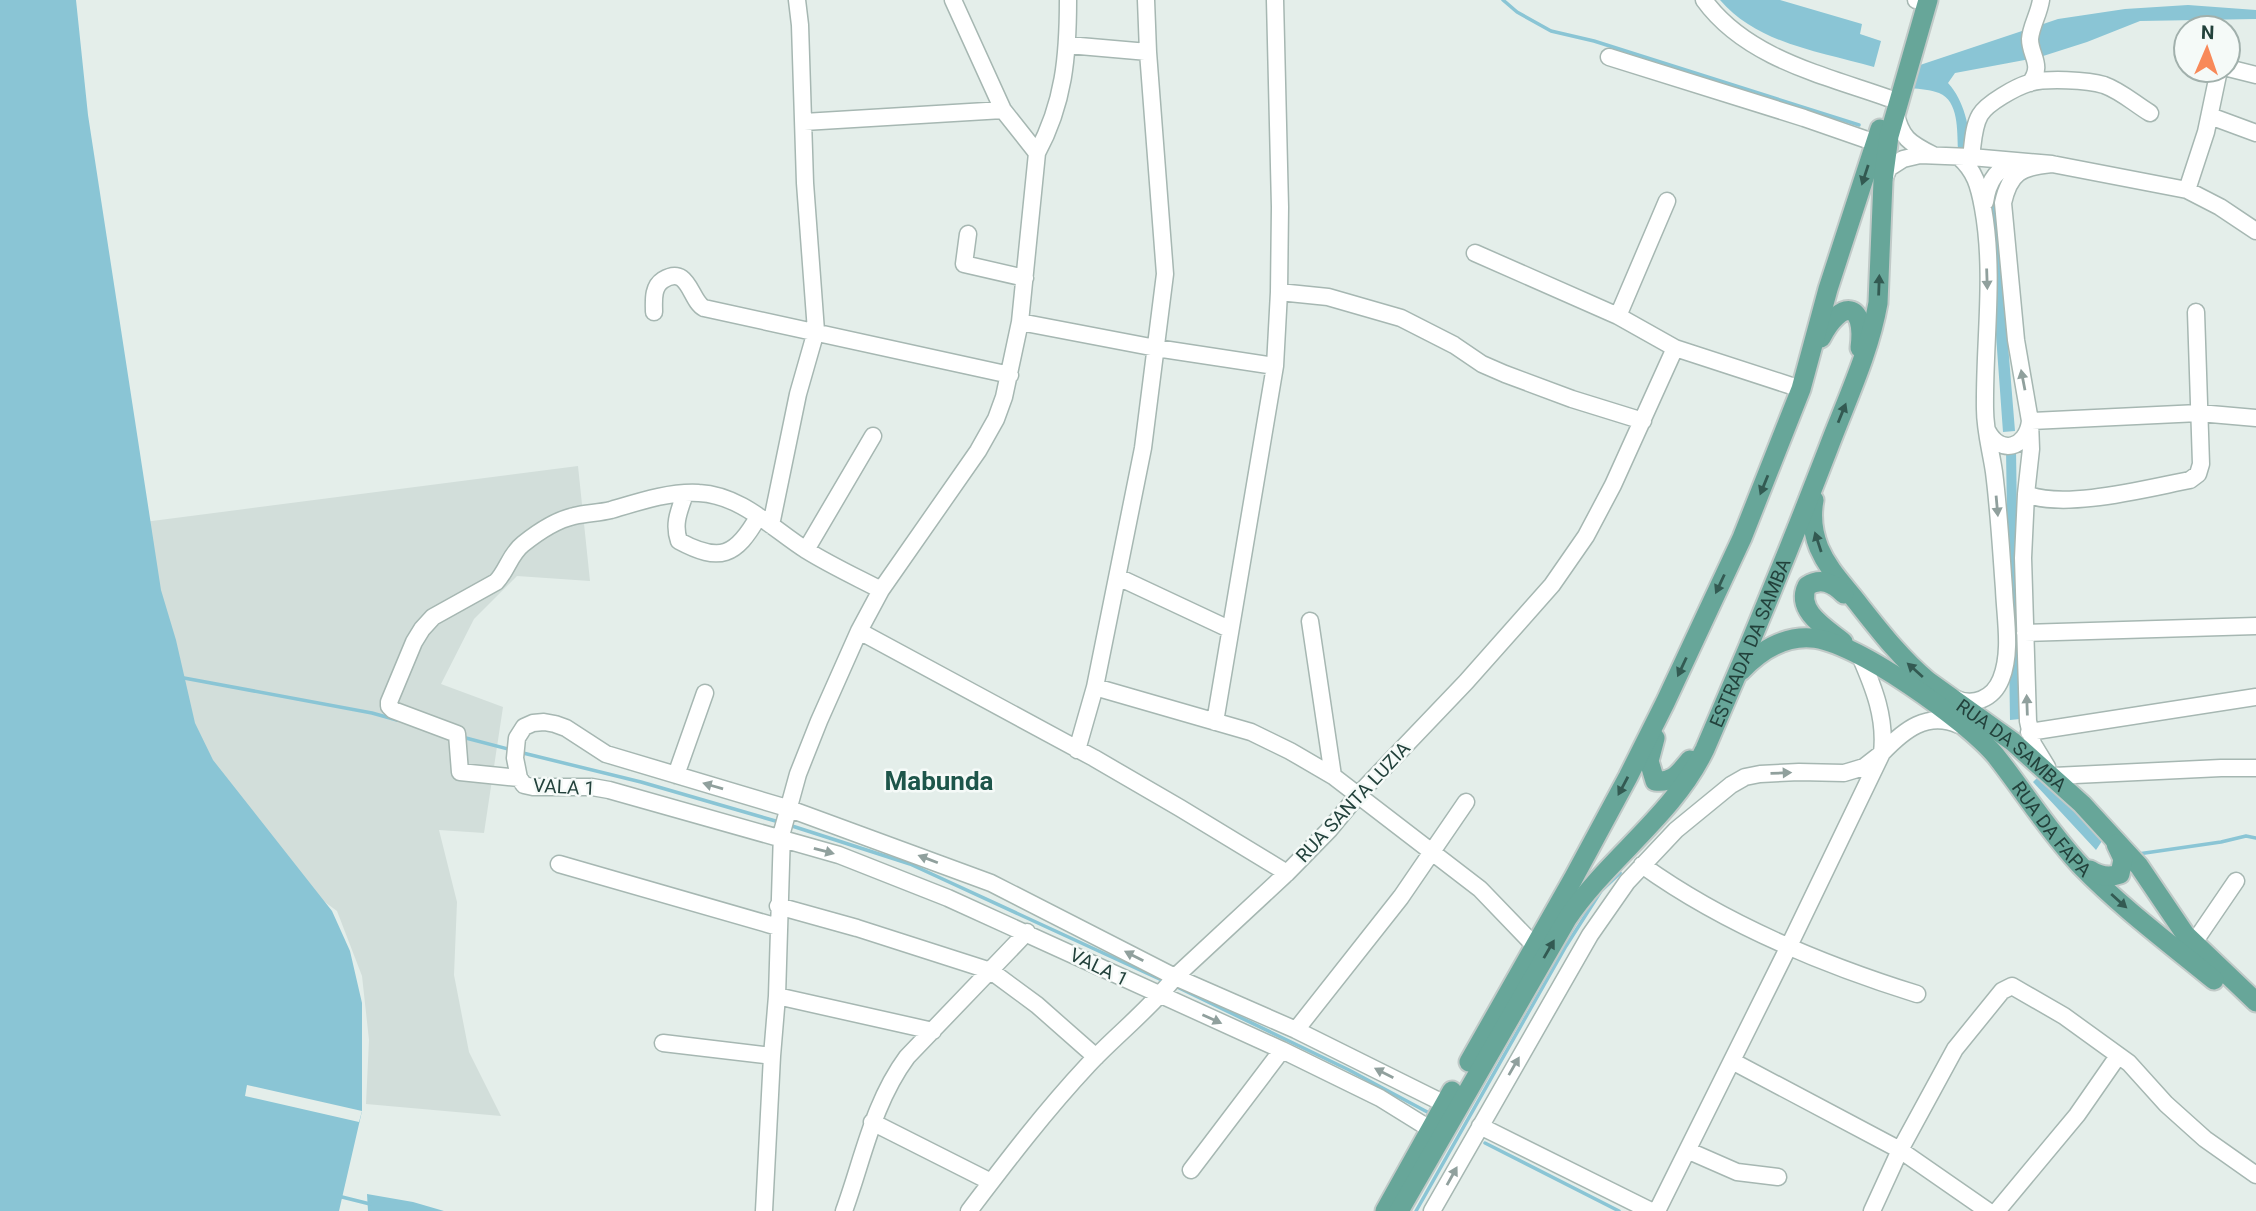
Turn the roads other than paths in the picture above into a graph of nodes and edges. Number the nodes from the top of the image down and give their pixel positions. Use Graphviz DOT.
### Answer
graph roads {
  1 [pos="797,0"];
  2 [pos="953,0"];
  3 [pos="1068,0"];
  4 [pos="1146,0"];
  5 [pos="1275,0"];
  6 [pos="1704,0"];
  7 [pos="1917,0"];
  8 [pos="1927,0"];
  9 [pos="2041,0"];
  10 [pos="1068,45"];
  11 [pos="1148,52"];
  12 [pos="1905,56"];
  13 [pos="1609,57"];
  14 [pos="2030,83"];
  15 [pos="2216,84"];
  16 [pos="1894,96"];
  17 [pos="1003,110"];
  18 [pos="2150,113"];
  19 [pos="2210,116"];
  20 [pos="804,122"];
  21 [pos="2256,133"];
  22 [pos="1876,143"];
  23 [pos="1037,153"];
  24 [pos="1935,156"];
  25 [pos="1965,157"];
  26 [pos="2023,162"];
  27 [pos="2052,164"];
  28 [pos="1883,181"];
  29 [pos="2187,190"];
  30 [pos="1667,201"];
  31 [pos="1984,211"];
  32 [pos="2256,231"];
  33 [pos="968,233"];
  34 [pos="1475,253"];
  35 [pos="1025,278"];
  36 [pos="1279,292"];
  37 [pos="654,312"];
  38 [pos="2196,312"];
  39 [pos="1618,316"];
  40 [pos="1020,322"];
  41 [pos="816,331"];
  42 [pos="1156,348"];
  43 [pos="1675,348"];
  44 [pos="1810,361"];
  45 [pos="1275,366"];
  46 [pos="1857,374"];
  47 [pos="1010,375"];
  48 [pos="1801,389"];
  49 [pos="2199,413"];
  50 [pos="2256,418"];
  51 [pos="1643,421"];
  52 [pos="2030,421"];
  53 [pos="1986,427"];
  54 [pos="873,436"];
  55 [pos="1819,472"];
  56 [pos="685,494"];
  57 [pos="2026,494"];
  58 [pos="765,521"];
  59 [pos="806,550"];
  60 [pos="1118,578"];
  61 [pos="881,590"];
  62 [pos="1310,621"];
  63 [pos="1873,623"];
  64 [pos="2256,626"];
  65 [pos="1229,629"];
  66 [pos="859,631"];
  67 [pos="2025,633"];
  68 [pos="1860,656"];
  69 [pos="1735,678"];
  70 [pos="1095,687"];
  71 [pos="1942,692"];
  72 [pos="705,694"];
  73 [pos="2256,697"];
  74 [pos="1665,703"];
  75 [pos="1215,722"];
  76 [pos="1715,727"];
  77 [pos="2029,732"];
  78 [pos="1980,740"];
  79 [pos="1077,750"];
  80 [pos="1882,753"];
  81 [pos="2256,768"];
  82 [pos="677,775"];
  83 [pos="1333,776"];
  84 [pos="519,778"];
  85 [pos="2059,781"];
  86 [pos="1359,795"];
  87 [pos="1466,802"];
  88 [pos="787,812"];
  89 [pos="2099,823"];
  90 [pos="781,836"];
  91 [pos="1433,851"];
  92 [pos="2070,853"];
  93 [pos="559,864"];
  94 [pos="1642,865"];
  95 [pos="1287,873"];
  96 [pos="2235,881"];
  97 [pos="778,906"];
  98 [pos="778,927"];
  99 [pos="1027,933"];
  100 [pos="2193,944"];
  101 [pos="1534,945"];
  102 [pos="1789,946"];
  103 [pos="991,971"];
  104 [pos="1167,987"];
  105 [pos="1917,994"];
  106 [pos="777,996"];
  107 [pos="2256,1002"];
  108 [pos="2256,1014"];
  109 [pos="1296,1030"];
  110 [pos="933,1031"];
  111 [pos="663,1043"];
  112 [pos="1282,1050"];
  113 [pos="772,1056"];
  114 [pos="2118,1056"];
  115 [pos="1096,1057"];
  116 [pos="1732,1061"];
  117 [pos="1445,1104"];
  118 [pos="872,1122"];
  119 [pos="1480,1126"];
  120 [pos="1430,1129"];
  121 [pos="1689,1150"];
  122 [pos="1900,1150"];
  123 [pos="1191,1170"];
  124 [pos="2256,1175"];
  125 [pos="1778,1177"];
  126 [pos="991,1182"];
  127 [pos="764,1211"];
  128 [pos="844,1211"];
  129 [pos="969,1211"];
  130 [pos="1385,1211"];
  131 [pos="1399,1211"];
  132 [pos="1432,1211"];
  133 [pos="1650,1211"];
  134 [pos="1872,1211"];
  135 [pos="1988,1211"];
  136 [pos="1997,1211"];
  1 -- 20 [label="street"];
  2 -- 17 [label="street"];
  3 -- 10 [label="street"];
  4 -- 11 [label="street"];
  5 -- 36 [label="street"];
  6 -- 16 [label="street"];
  7 -- 12 [label="main road, ESTRADA DA SAMBA"];
  8 -- 12 [label="main road, ESTRADA DA SAMBA"];
  9 -- 14 [label="street"];
  10 -- 11 [label="street"];
  10 -- 23 [label="street"];
  11 -- 42 [label="street"];
  12 -- 16 [label="main road, ESTRADA DA SAMBA"];
  13 -- 22 [label="street"];
  14 -- 18 [label="street"];
  14 -- 25 [label="street"];
  15 -- 19 [label="street"];
  16 -- 22 [label="main road, ESTRADA DA SAMBA"];
  16 -- 24 [label="street"];
  16 -- 28 [label="main road, ESTRADA DA SAMBA"];
  17 -- 20 [label="street"];
  17 -- 23 [label="street"];
  19 -- 21 [label="street"];
  19 -- 29 [label="street"];
  20 -- 41 [label="street"];
  22 -- 44 [label="main road, ESTRADA DA SAMBA, one-way"];
  23 -- 35 [label="street"];
  24 -- 25 [label="street"];
  24 -- 28 [label="street"];
  25 -- 26 [label="street"];
  25 -- 31 [label="street"];
  26 -- 27 [label="street"];
  26 -- 31 [label="street"];
  27 -- 29 [label="street"];
  52 -- 27 [label="street, one-way"];
  46 -- 28 [label="main road, ESTRADA DA SAMBA, one-way"];
  29 -- 32 [label="street"];
  30 -- 39 [label="street"];
  31 -- 53 [label="street, one-way"];
  33 -- 35 [label="street"];
  34 -- 39 [label="street"];
  35 -- 40 [label="street"];
  36 -- 45 [label="street"];
  36 -- 51 [label="street"];
  37 -- 41 [label="street"];
  38 -- 49 [label="street"];
  39 -- 43 [label="street"];
  40 -- 42 [label="street"];
  40 -- 47 [label="street"];
  41 -- 47 [label="street"];
  41 -- 58 [label="street"];
  42 -- 45 [label="street"];
  42 -- 60 [label="street"];
  43 -- 48 [label="street"];
  43 -- 51 [label="street, RUA SANTA LUZIA"];
  44 -- 46 [label="main road"];
  44 -- 48 [label="main road, ESTRADA DA SAMBA"];
  45 -- 65 [label="street"];
  55 -- 46 [label="main road, ESTRADA DA SAMBA, one-way"];
  47 -- 61 [label="street"];
  48 -- 74 [label="main road, ESTRADA DA SAMBA, one-way"];
  49 -- 50 [label="street"];
  49 -- 52 [label="street"];
  49 -- 57 [label="street"];
  51 -- 86 [label="street, RUA SANTA LUZIA"];
  52 -- 53 [label="street"];
  52 -- 57 [label="street"];
  53 -- 71 [label="street, one-way"];
  54 -- 59 [label="street"];
  63 -- 55 [label="main road, RUA DA SAMBA, one-way"];
  55 -- 69 [label="main road, ESTRADA DA SAMBA"];
  56 -- 58 [label="street"];
  56 -- 58 [label="street"];
  56 -- 84 [label="street"];
  57 -- 67 [label="street"];
  58 -- 59 [label="street"];
  59 -- 61 [label="street"];
  60 -- 65 [label="street"];
  60 -- 70 [label="street"];
  61 -- 66 [label="street"];
  62 -- 83 [label="street"];
  63 -- 68 [label="main road"];
  71 -- 63 [label="main road, RUA DA SAMBA, one-way"];
  64 -- 67 [label="street"];
  65 -- 75 [label="street"];
  66 -- 79 [label="street"];
  66 -- 88 [label="street"];
  77 -- 67 [label="street, one-way"];
  68 -- 69 [label="main road, RUA DA FAPA"];
  68 -- 78 [label="main road, RUA DA FAPA"];
  68 -- 80 [label="street"];
  69 -- 76 [label="main road, ESTRADA DA SAMBA"];
  70 -- 75 [label="street"];
  70 -- 79 [label="street"];
  71 -- 85 [label="main road, RUA DA SAMBA"];
  72 -- 82 [label="street"];
  73 -- 77 [label="street"];
  74 -- 76 [label="main road"];
  74 -- 101 [label="main road, ESTRADA DA SAMBA, one-way"];
  75 -- 83 [label="street"];
  131 -- 76 [label="main road, ESTRADA DA SAMBA, one-way"];
  77 -- 85 [label="street"];
  78 -- 80 [label="street"];
  78 -- 92 [label="main road, RUA DA FAPA"];
  79 -- 95 [label="street"];
  94 -- 80 [label="street, one-way"];
  80 -- 102 [label="street"];
  81 -- 85 [label="street"];
  82 -- 84 [label="street, VALA 1"];
  88 -- 82 [label="street, VALA 1, one-way"];
  83 -- 86 [label="street"];
  84 -- 90 [label="street, VALA 1"];
  85 -- 89 [label="main road, RUA DA SAMBA"];
  86 -- 91 [label="street"];
  86 -- 95 [label="street, RUA SANTA LUZIA"];
  87 -- 91 [label="street"];
  88 -- 90 [label="street"];
  104 -- 88 [label="street, VALA 1, one-way"];
  89 -- 92 [label="main road"];
  89 -- 100 [label="main road, RUA DA SAMBA"];
  90 -- 97 [label="street"];
  90 -- 99 [label="street, VALA 1, one-way"];
  91 -- 101 [label="street"];
  91 -- 109 [label="street"];
  92 -- 108 [label="main road, RUA DA FAPA, one-way"];
  93 -- 98 [label="street"];
  94 -- 102 [label="street"];
  119 -- 94 [label="street, one-way"];
  95 -- 104 [label="street, RUA SANTA LUZIA"];
  96 -- 100 [label="street"];
  97 -- 98 [label="street"];
  97 -- 103 [label="street"];
  98 -- 106 [label="street"];
  99 -- 103 [label="street"];
  99 -- 104 [label="street, VALA 1"];
  100 -- 107 [label="main road, RUA DA SAMBA"];
  101 -- 117 [label="main road, ESTRADA DA SAMBA"];
  102 -- 105 [label="street"];
  102 -- 116 [label="street"];
  103 -- 110 [label="street"];
  103 -- 115 [label="street"];
  104 -- 109 [label="street, VALA 1"];
  104 -- 112 [label="street, VALA 1, one-way"];
  104 -- 115 [label="street, RUA SANTA LUZIA"];
  106 -- 110 [label="street"];
  106 -- 113 [label="street"];
  117 -- 109 [label="street, VALA 1, one-way"];
  110 -- 118 [label="street"];
  111 -- 113 [label="street"];
  112 -- 120 [label="street, VALA 1"];
  112 -- 123 [label="street"];
  113 -- 127 [label="street"];
  114 -- 122 [label="street"];
  114 -- 124 [label="street"];
  114 -- 136 [label="street"];
  115 -- 126 [label="street, RUA SANTA LUZIA"];
  116 -- 121 [label="street"];
  116 -- 122 [label="street"];
  117 -- 120 [label="main road, ESTRADA DA SAMBA"];
  118 -- 126 [label="street"];
  118 -- 128 [label="street"];
  132 -- 119 [label="street, one-way"];
  119 -- 133 [label="street"];
  120 -- 130 [label="main road, ESTRADA DA SAMBA"];
  121 -- 125 [label="street"];
  121 -- 133 [label="street"];
  122 -- 134 [label="street"];
  122 -- 135 [label="street"];
  126 -- 129 [label="street, RUA SANTA LUZIA"];
}
